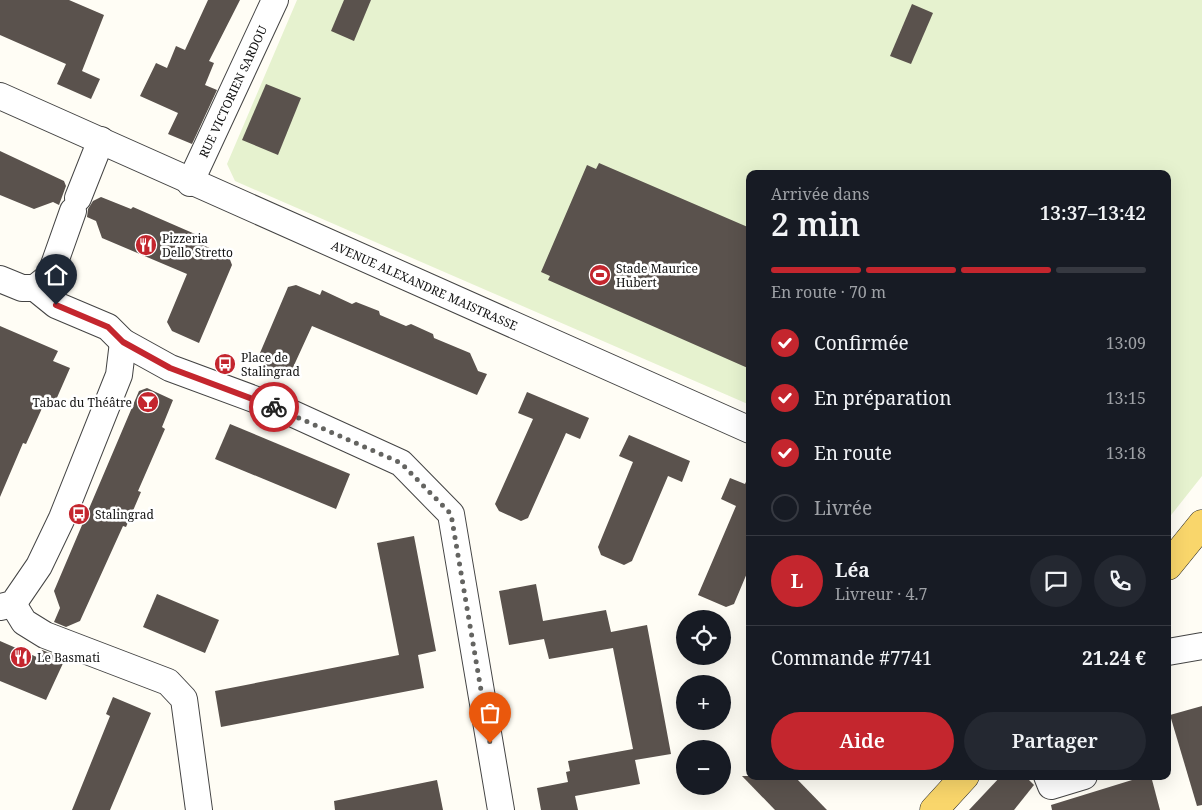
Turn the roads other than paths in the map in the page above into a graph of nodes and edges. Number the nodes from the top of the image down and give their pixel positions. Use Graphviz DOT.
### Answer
graph roads {
  1 [pos="274,0"];
  2 [pos="0,96"];
  3 [pos="101,140"];
  4 [pos="190,183"];
  5 [pos="0,279"];
  6 [pos="35,288"];
  7 [pos="123,342"];
  8 [pos="746,428"];
  9 [pos="1202,524"];
  10 [pos="1171,562"];
  11 [pos="6,606"];
  12 [pos="1202,646"];
  13 [pos="1171,651"];
  14 [pos="961,780"];
  15 [pos="1049,780"];
  16 [pos="1071,780"];
  17 [pos="199,810"];
  18 [pos="501,810"];
  19 [pos="934,810"];
  1 -- 4 [label="street, RUE VICTORIEN SARDOU"];
  2 -- 3 [label="street, AVENUE ALEXANDRE MAISTRASSE"];
  3 -- 4 [label="street, AVENUE ALEXANDRE MAISTRASSE"];
  3 -- 6 [label="street"];
  4 -- 8 [label="street, AVENUE ALEXANDRE MAISTRASSE"];
  5 -- 6 [label="street"];
  6 -- 7 [label="street"];
  7 -- 11 [label="street"];
  7 -- 18 [label="street"];
  9 -- 10 [label="main road"];
  11 -- 17 [label="street"];
  12 -- 13 [label="street"];
  14 -- 19 [label="main road"];
  15 -- 16 [label="street"];
}
